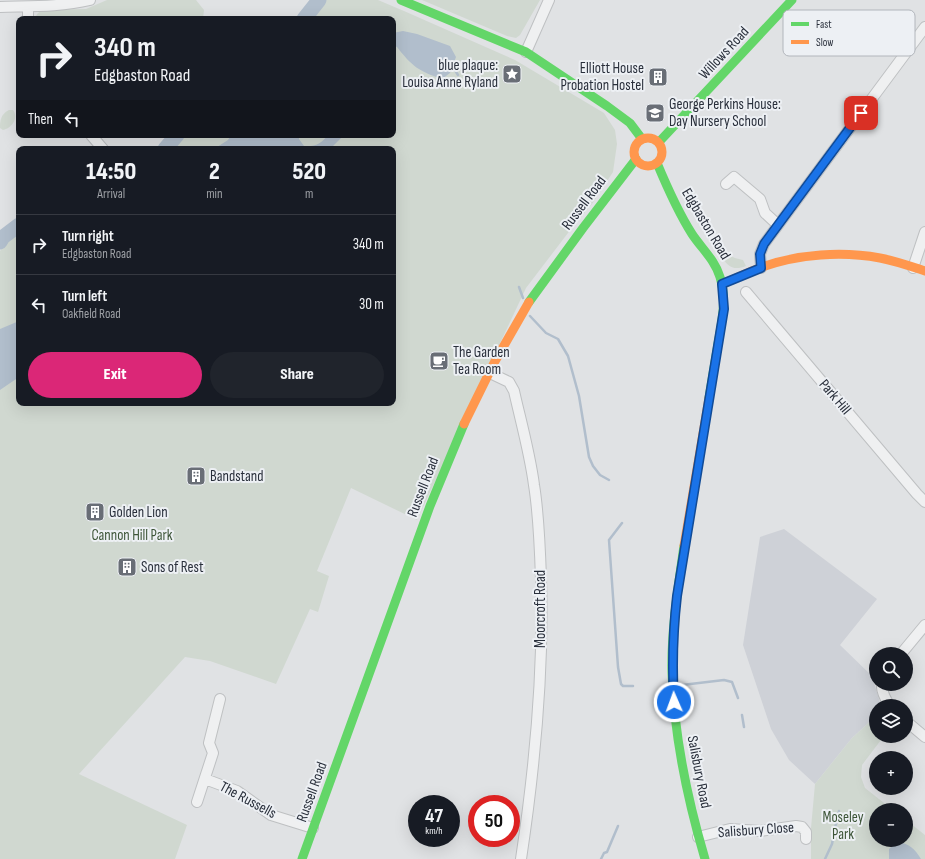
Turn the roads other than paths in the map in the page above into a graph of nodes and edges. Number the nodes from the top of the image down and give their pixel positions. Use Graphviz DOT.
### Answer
graph roads {
  1 [pos="90,0"];
  2 [pos="401,0"];
  3 [pos="549,0"];
  4 [pos="792,0"];
  5 [pos="0,6"];
  6 [pos="28,7"];
  7 [pos="28,16"];
  8 [pos="925,27"];
  9 [pos="915,40"];
  10 [pos="526,52"];
  11 [pos="903,56"];
  12 [pos="94,138"];
  13 [pos="642,138"];
  14 [pos="659,142"];
  15 [pos="100,146"];
  16 [pos="636,159"];
  17 [pos="657,163"];
  18 [pos="726,184"];
  19 [pos="778,225"];
  20 [pos="925,232"];
  21 [pos="761,268"];
  22 [pos="913,268"];
  23 [pos="925,271"];
  24 [pos="722,284"];
  25 [pos="746,292"];
  26 [pos="490,373"];
  27 [pos="925,502"];
  28 [pos="925,625"];
  29 [pos="907,647"];
  30 [pos="220,700"];
  31 [pos="913,727"];
  32 [pos="925,737"];
  33 [pos="205,779"];
  34 [pos="197,802"];
  35 [pos="313,828"];
  36 [pos="698,837"];
  37 [pos="806,839"];
  38 [pos="302,859"];
  39 [pos="521,859"];
  40 [pos="705,859"];
  1 -- 6 [label="street"];
  2 -- 10 [label="street"];
  3 -- 10 [label="street"];
  4 -- 14 [label="street, Willows Road"];
  5 -- 6 [label="street"];
  6 -- 7 [label="street"];
  8 -- 9 [label="street"];
  10 -- 13 [label="street"];
  11 -- 19 [label="street"];
  12 -- 15 [label="street"];
  13 -- 14 [label="street"];
  13 -- 16 [label="street"];
  14 -- 17 [label="street"];
  16 -- 17 [label="street"];
  16 -- 26 [label="street, Russell Road"];
  17 -- 24 [label="street, Edgbaston Road"];
  18 -- 19 [label="street"];
  19 -- 21 [label="street"];
  20 -- 22 [label="street"];
  21 -- 22 [label="street, Edgbaston Road"];
  21 -- 24 [label="street, Edgbaston Road"];
  22 -- 23 [label="street, Edgbaston Road"];
  24 -- 36 [label="street, Salisbury Road"];
  25 -- 27 [label="street, Park Hill"];
  26 -- 35 [label="street, Russell Road"];
  26 -- 39 [label="street, Moorcroft Road"];
  28 -- 29 [label="street"];
  30 -- 33 [label="street, The Russells"];
  31 -- 32 [label="street"];
  33 -- 34 [label="street, The Russells"];
  33 -- 35 [label="street, The Russells"];
  35 -- 38 [label="street, Russell Road"];
  36 -- 37 [label="street, Salisbury Close"];
  36 -- 40 [label="street, Salisbury Road"];
}
